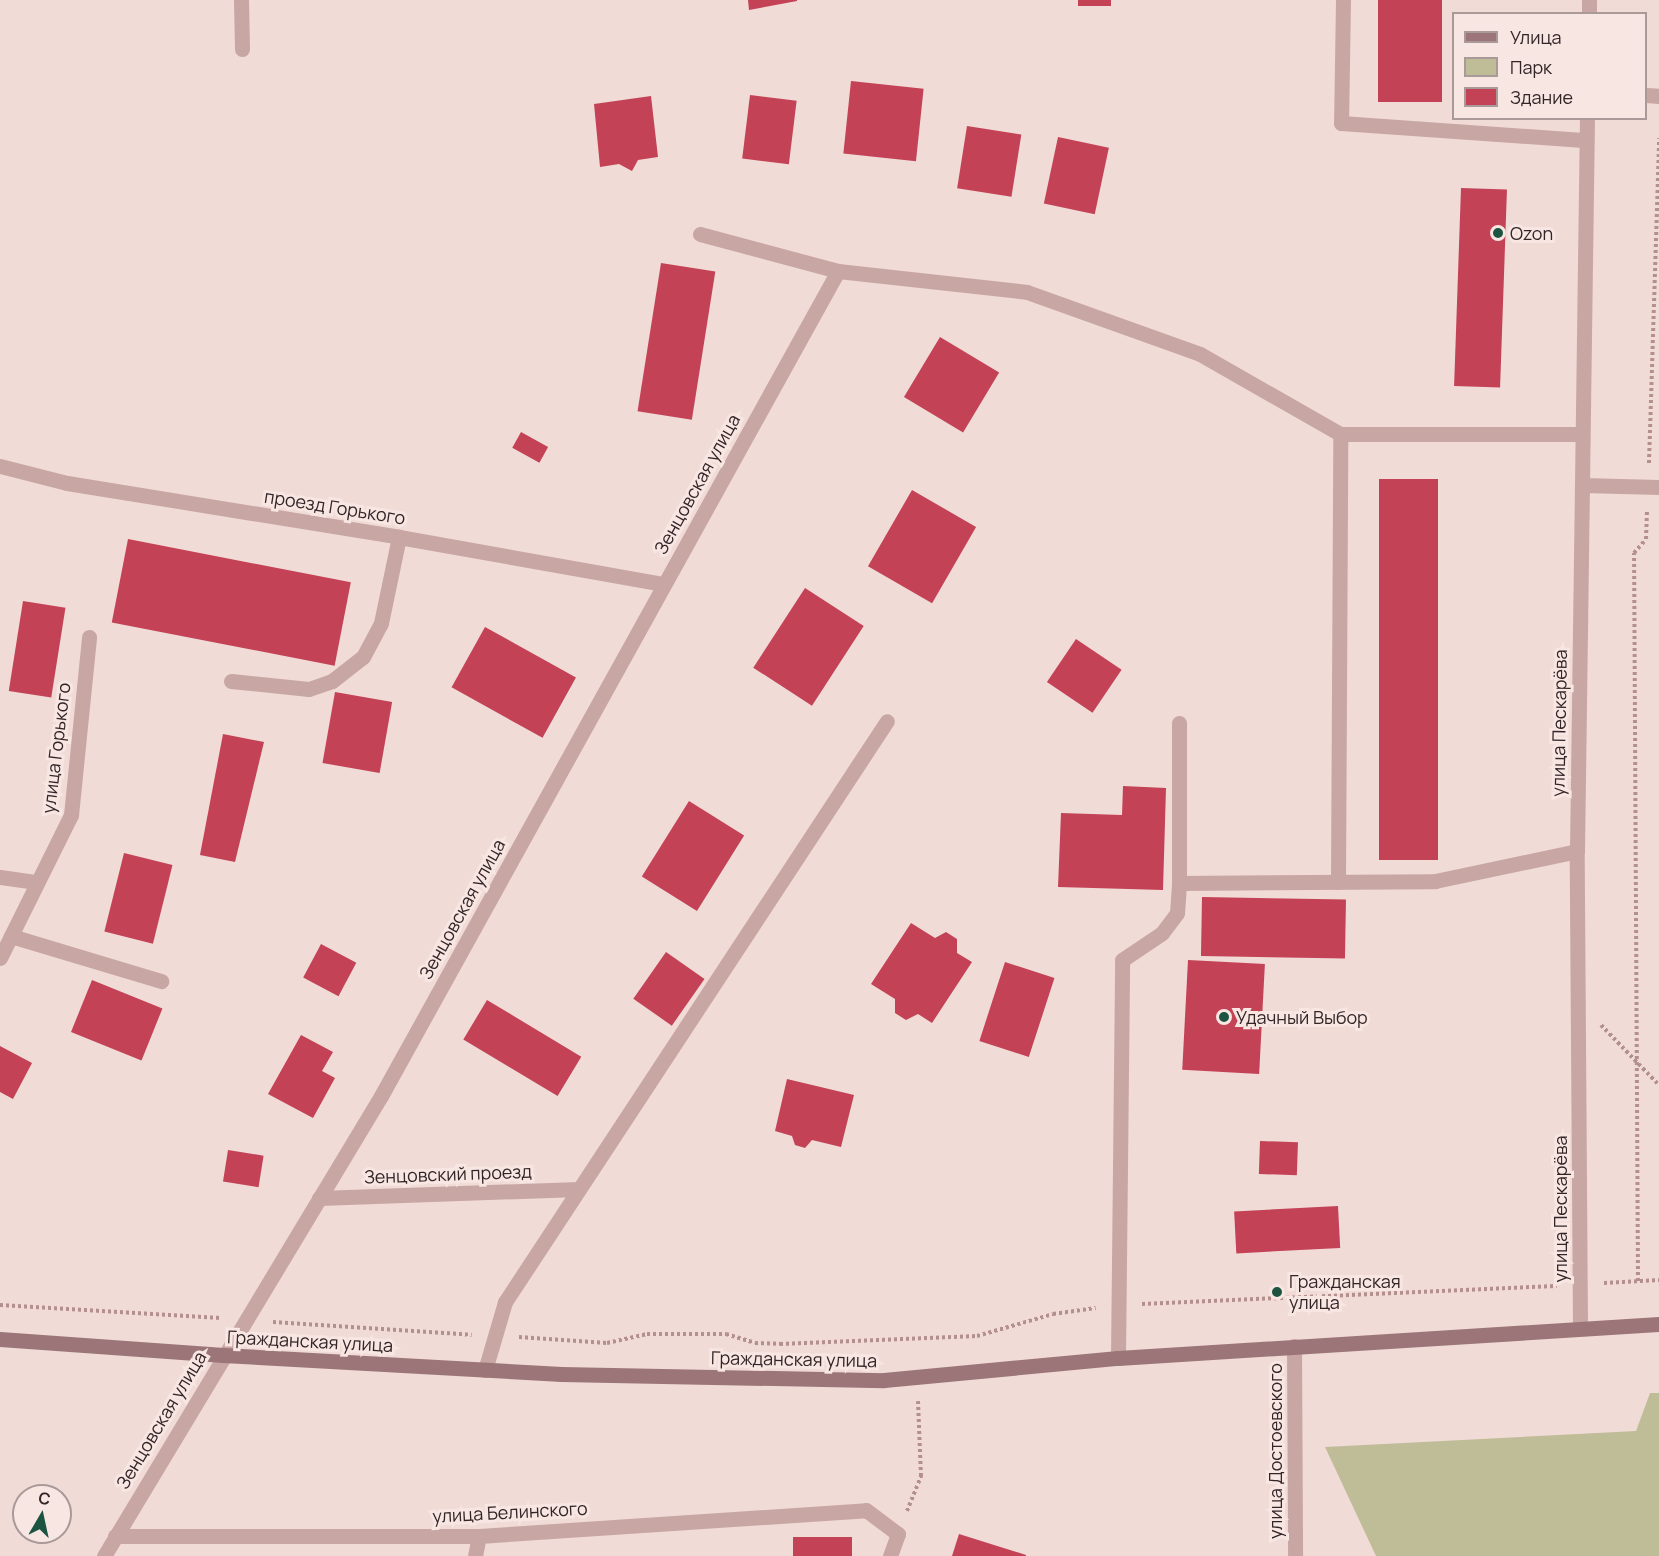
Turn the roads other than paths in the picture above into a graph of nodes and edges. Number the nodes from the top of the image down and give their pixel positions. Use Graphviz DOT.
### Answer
graph roads {
  1 [pos="241,0"];
  2 [pos="1343,0"];
  3 [pos="242,49"];
  4 [pos="1587,120"];
  5 [pos="1586,140"];
  6 [pos="700,234"];
  7 [pos="838,271"];
  8 [pos="1340,434"];
  9 [pos="1581,434"];
  10 [pos="0,466"];
  11 [pos="1582,485"];
  12 [pos="1654,487"];
  13 [pos="399,537"];
  14 [pos="664,584"];
  15 [pos="89,637"];
  16 [pos="231,681"];
  17 [pos="887,721"];
  18 [pos="1179,723"];
  19 [pos="1577,851"];
  20 [pos="0,877"];
  21 [pos="38,882"];
  22 [pos="1338,882"];
  23 [pos="1179,883"];
  24 [pos="11,936"];
  25 [pos="0,958"];
  26 [pos="161,981"];
  27 [pos="579,1189"];
  28 [pos="319,1198"];
  29 [pos="1659,1324"];
  30 [pos="1580,1328"];
  31 [pos="0,1339"];
  32 [pos="1294,1346"];
  33 [pos="223,1355"];
  34 [pos="1118,1358"];
  35 [pos="485,1370"];
  36 [pos="115,1536"];
  37 [pos="479,1536"];
  38 [pos="104,1556"];
  39 [pos="475,1556"];
  40 [pos="890,1556"];
  41 [pos="1295,1556"];
  1 -- 3 [label="street"];
  2 -- 5 [label="street"];
  4 -- 5 [label="street, улица Пескарёва"];
  5 -- 9 [label="street, улица Пескарёва"];
  6 -- 7 [label="street"];
  7 -- 8 [label="street"];
  7 -- 14 [label="street, Зенцовская улица"];
  8 -- 9 [label="street"];
  8 -- 22 [label="street"];
  9 -- 11 [label="street, улица Пескарёва"];
  10 -- 13 [label="street, проезд Горького"];
  11 -- 12 [label="street"];
  11 -- 19 [label="street, улица Пескарёва"];
  13 -- 14 [label="street, проезд Горького"];
  13 -- 16 [label="street"];
  14 -- 28 [label="street, Зенцовская улица"];
  15 -- 21 [label="street, улица Горького"];
  17 -- 27 [label="street"];
  18 -- 23 [label="street"];
  19 -- 22 [label="street"];
  19 -- 30 [label="street, улица Пескарёва"];
  20 -- 21 [label="street"];
  21 -- 24 [label="street, улица Горького"];
  22 -- 23 [label="street"];
  23 -- 34 [label="street"];
  24 -- 25 [label="street, улица Горького"];
  24 -- 26 [label="street"];
  27 -- 28 [label="street, Зенцовский проезд"];
  27 -- 35 [label="street"];
  28 -- 33 [label="street, Зенцовская улица"];
  29 -- 30 [label="main road, Гражданская улица"];
  30 -- 32 [label="main road, Гражданская улица"];
  31 -- 33 [label="main road, Гражданская улица"];
  32 -- 34 [label="main road, Гражданская улица"];
  32 -- 41 [label="street, улица Достоевского"];
  33 -- 35 [label="main road, Гражданская улица"];
  33 -- 36 [label="street, Зенцовская улица"];
  34 -- 35 [label="main road, Гражданская улица"];
  36 -- 37 [label="street, улица Белинского"];
  36 -- 38 [label="street, Зенцовская улица"];
  37 -- 39 [label="street"];
  37 -- 40 [label="street, улица Белинского"];
}
